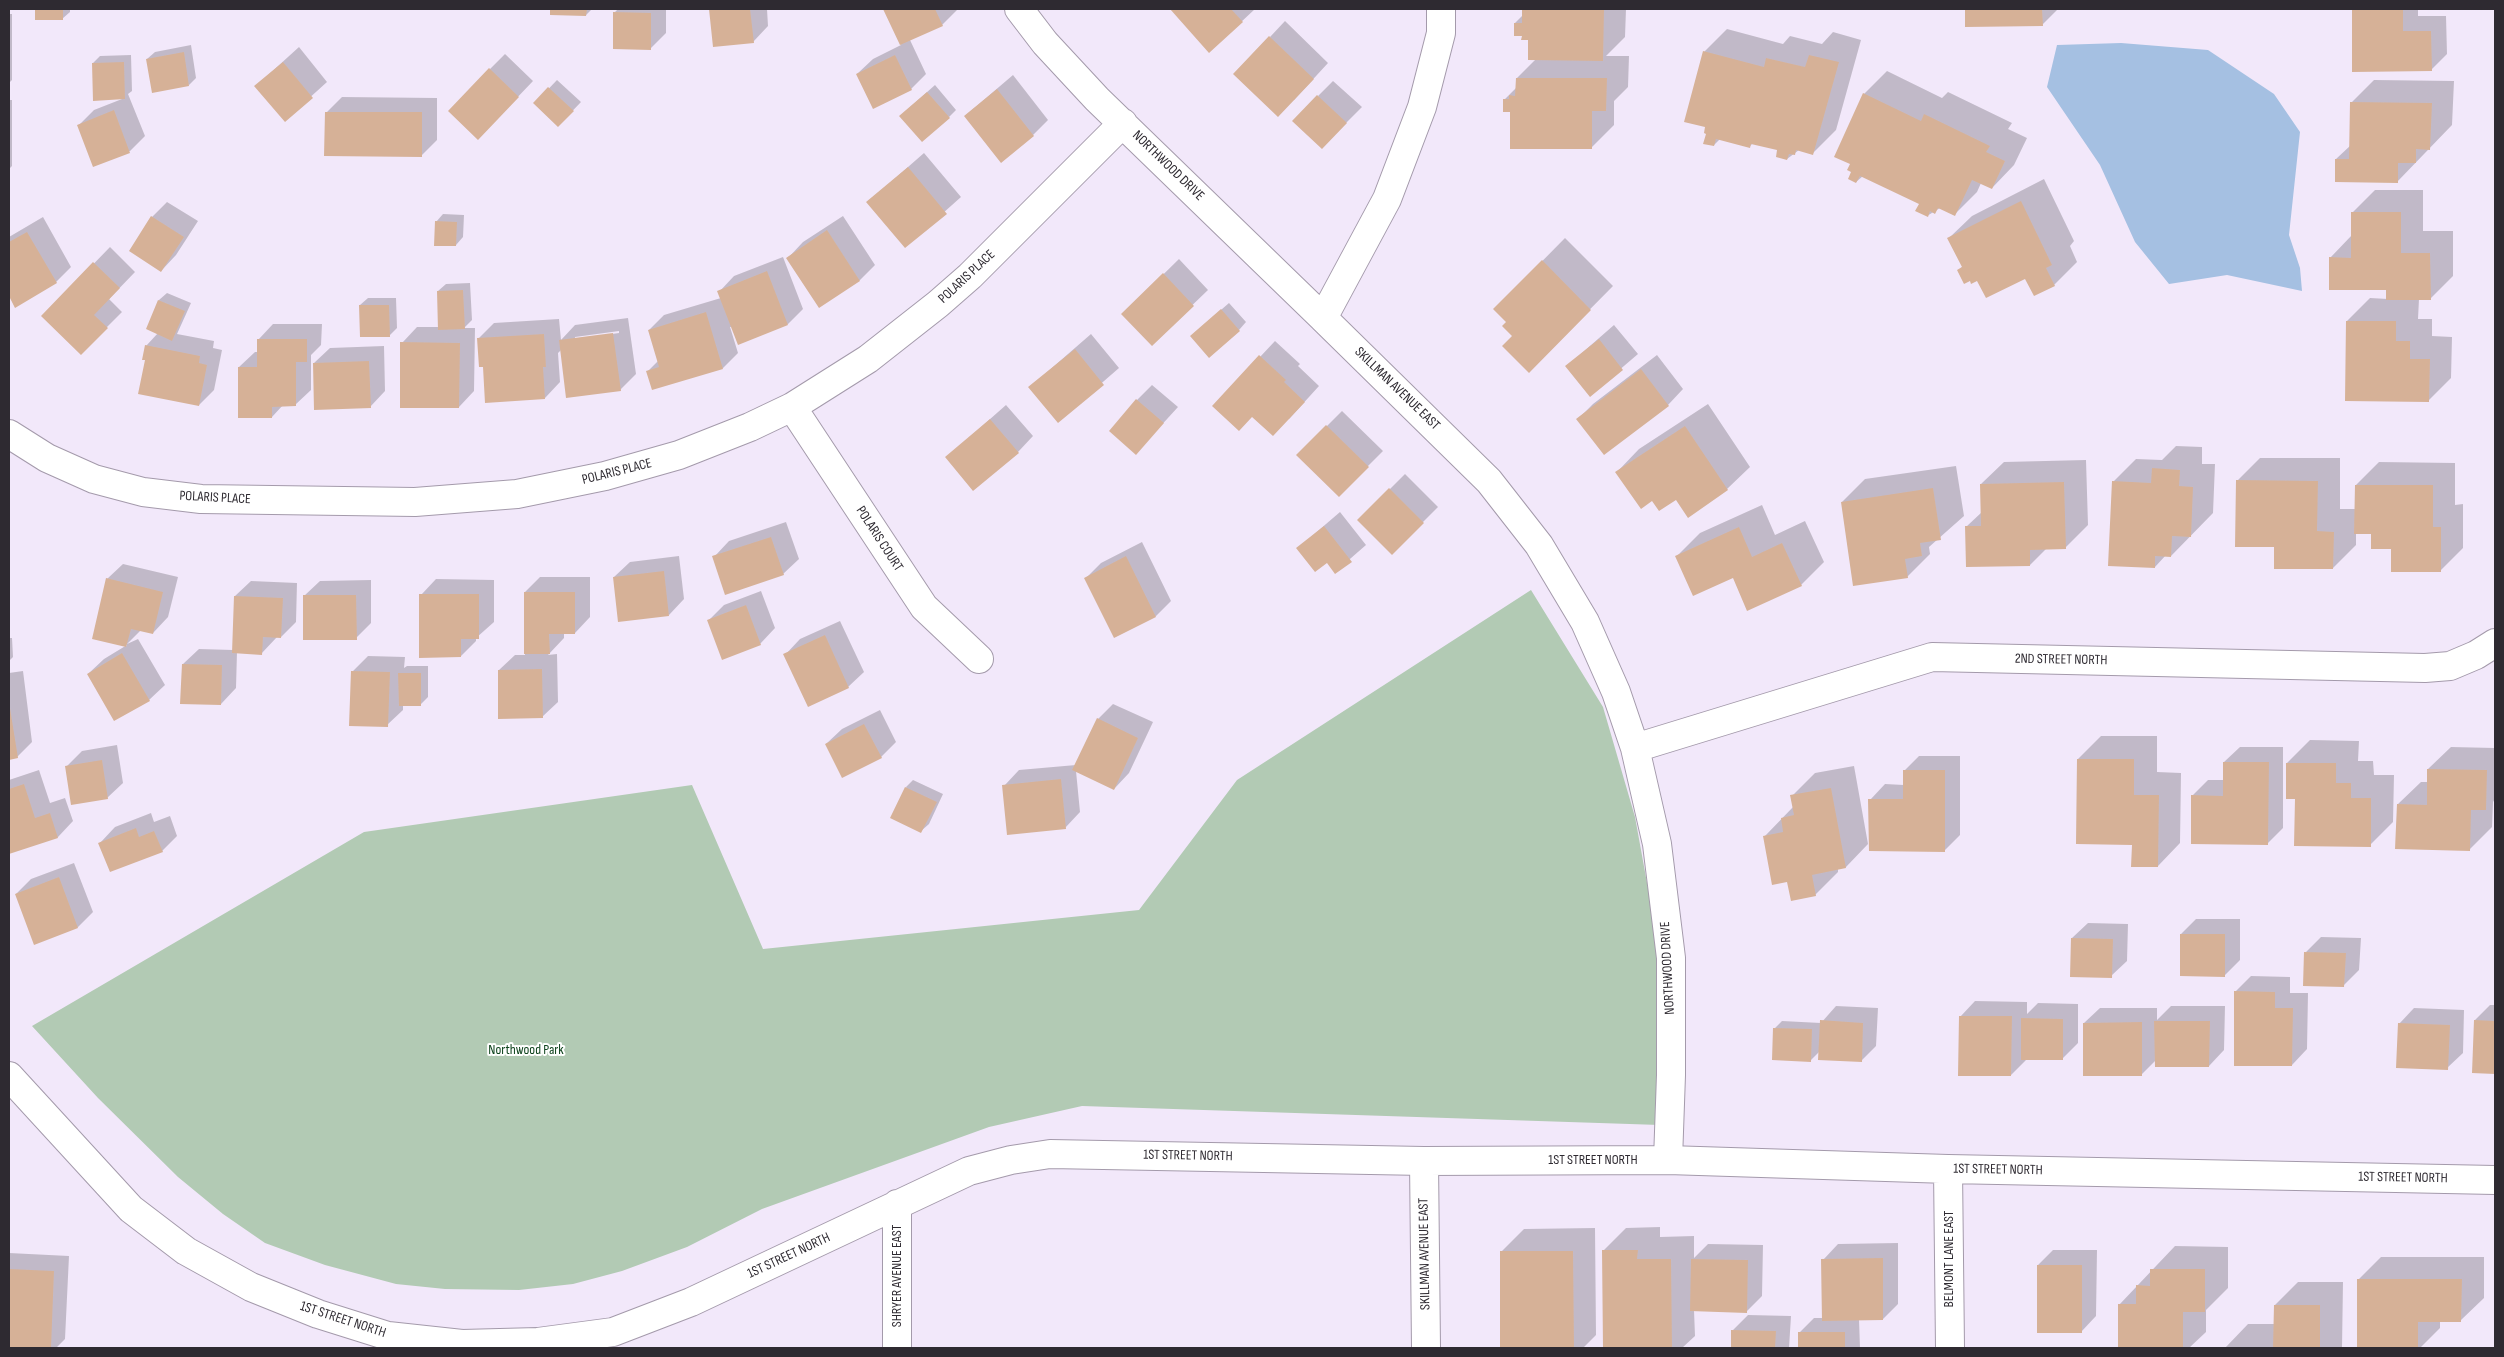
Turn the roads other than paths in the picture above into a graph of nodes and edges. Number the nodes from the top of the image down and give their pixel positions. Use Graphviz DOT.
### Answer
graph roads {
  1 [pos="1019,9"];
  2 [pos="1441,9"];
  3 [pos="1123,123"];
  4 [pos="1323,318"];
  5 [pos="792,407"];
  6 [pos="9,434"];
  7 [pos="2495,643"];
  8 [pos="979,659"];
  9 [pos="1635,748"];
  10 [pos="9,1076"];
  11 [pos="1668,1160"];
  12 [pos="1424,1161"];
  13 [pos="1948,1169"];
  14 [pos="2495,1180"];
  15 [pos="897,1204"];
  16 [pos="388,1342"];
  17 [pos="897,1348"];
  18 [pos="1426,1348"];
  19 [pos="1950,1348"];
  1 -- 3 [label="street, NORTHWOOD DRIVE"];
  2 -- 4 [label="street"];
  3 -- 4 [label="street, NORTHWOOD DRIVE"];
  3 -- 5 [label="street, POLARIS PLACE"];
  4 -- 9 [label="street, SKILLMAN AVENUE EAST"];
  5 -- 6 [label="street, POLARIS PLACE"];
  5 -- 8 [label="street, POLARIS COURT"];
  7 -- 9 [label="street, 2ND STREET NORTH"];
  9 -- 11 [label="street, NORTHWOOD DRIVE"];
  10 -- 16 [label="street, 1ST STREET NORTH"];
  11 -- 12 [label="street, 1ST STREET NORTH"];
  11 -- 13 [label="street, 1ST STREET NORTH"];
  12 -- 15 [label="street, 1ST STREET NORTH"];
  12 -- 18 [label="street, SKILLMAN AVENUE EAST"];
  13 -- 14 [label="street, 1ST STREET NORTH"];
  13 -- 19 [label="street, BELMONT LANE EAST"];
  15 -- 16 [label="street, 1ST STREET NORTH"];
  15 -- 17 [label="street, SHRYER AVENUE EAST"];
}
